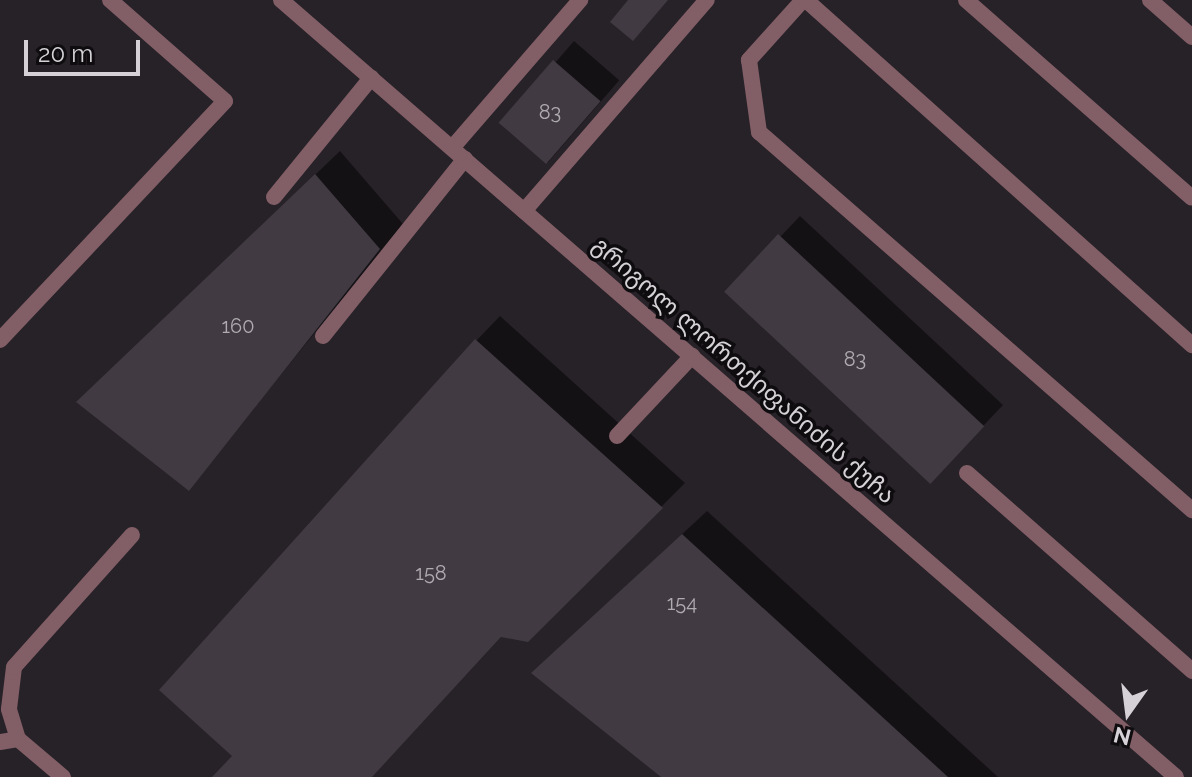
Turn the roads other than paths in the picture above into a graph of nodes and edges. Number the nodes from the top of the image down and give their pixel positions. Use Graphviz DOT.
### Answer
graph roads {
  1 [pos="110,0"];
  2 [pos="281,0"];
  3 [pos="580,0"];
  4 [pos="707,0"];
  5 [pos="804,0"];
  6 [pos="966,0"];
  7 [pos="1150,0"];
  8 [pos="1192,37"];
  9 [pos="371,78"];
  10 [pos="458,153"];
  11 [pos="274,197"];
  12 [pos="1192,198"];
  13 [pos="524,211"];
  14 [pos="323,336"];
  15 [pos="0,340"];
  16 [pos="1192,345"];
  17 [pos="692,356"];
  18 [pos="617,436"];
  19 [pos="967,473"];
  20 [pos="1192,510"];
  21 [pos="132,535"];
  22 [pos="1192,671"];
  23 [pos="18,739"];
  24 [pos="0,742"];
  25 [pos="63,777"];
  26 [pos="1176,777"];
  1 -- 15 [label="street"];
  2 -- 9 [label="street, გრიგოლ ლორთქიფანიძის ქუჩა"];
  3 -- 10 [label="street"];
  4 -- 13 [label="street"];
  5 -- 16 [label="street"];
  5 -- 20 [label="street"];
  6 -- 12 [label="street"];
  7 -- 8 [label="street"];
  9 -- 10 [label="street, გრიგოლ ლორთქიფანიძის ქუჩა"];
  9 -- 11 [label="street"];
  10 -- 13 [label="street, გრიგოლ ლორთქიფანიძის ქუჩა"];
  10 -- 14 [label="street"];
  13 -- 17 [label="street, გრიგოლ ლორთქიფანიძის ქუჩა"];
  17 -- 18 [label="street"];
  17 -- 26 [label="street, გრიგოლ ლორთქიფანიძის ქუჩა"];
  19 -- 22 [label="street"];
  21 -- 23 [label="street"];
  23 -- 24 [label="street"];
  23 -- 25 [label="street"];
}
